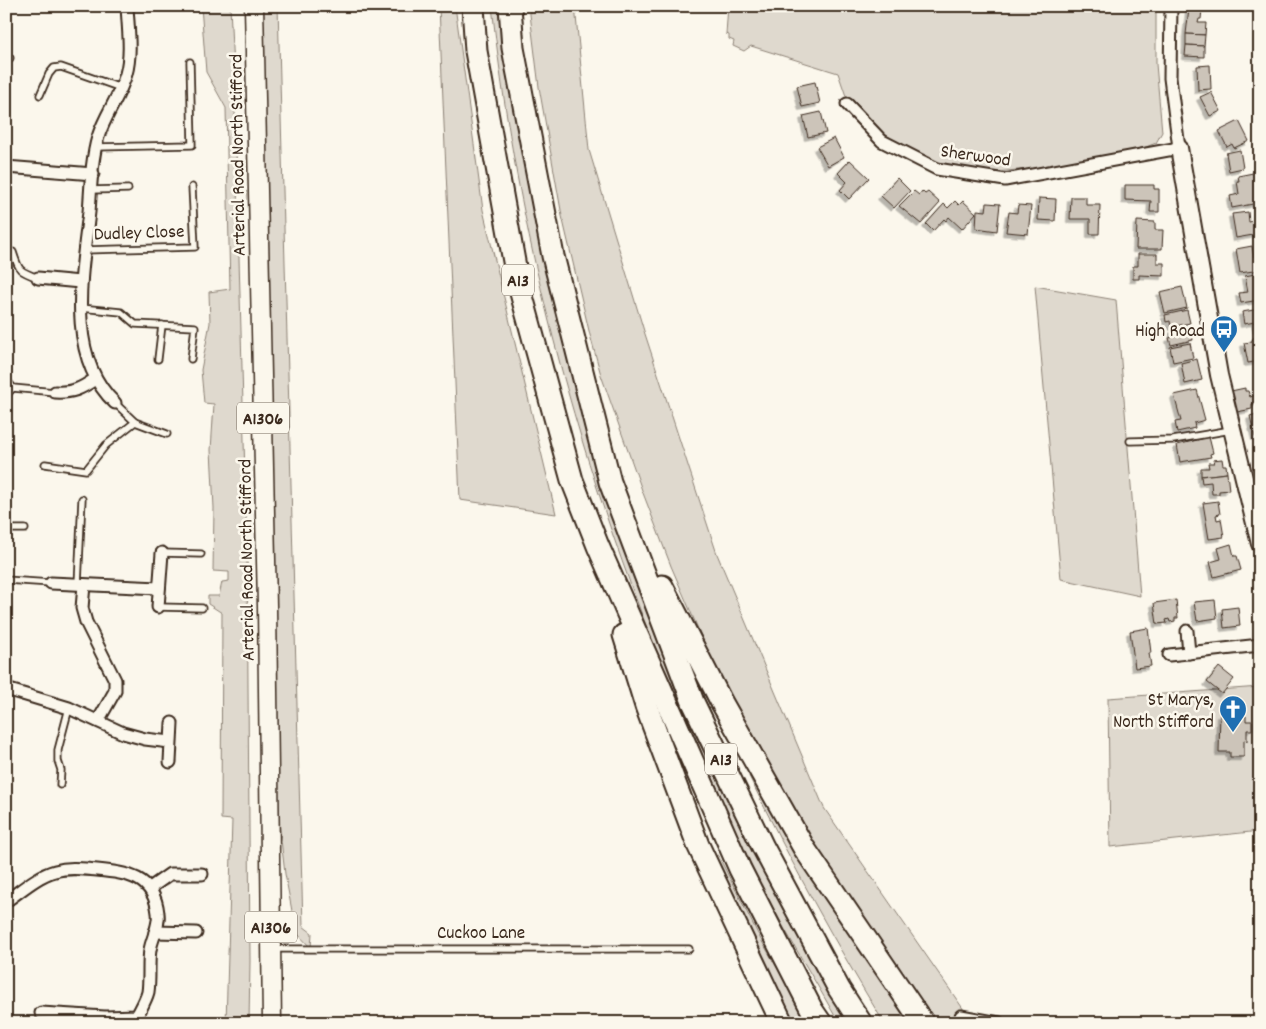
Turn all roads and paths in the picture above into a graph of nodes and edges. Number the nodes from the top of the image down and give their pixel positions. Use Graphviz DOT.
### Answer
graph roads {
  1 [pos="127,6"];
  2 [pos="254,6"];
  3 [pos="473,6"];
  4 [pos="510,6"];
  5 [pos="1171,6"];
  6 [pos="190,62"];
  7 [pos="121,88"];
  8 [pos="40,95"];
  9 [pos="847,104"];
  10 [pos="96,147"];
  11 [pos="1179,148"];
  12 [pos="6,167"];
  13 [pos="92,174"];
  14 [pos="192,187"];
  15 [pos="128,189"];
  16 [pos="91,190"];
  17 [pos="84,250"];
  18 [pos="6,252"];
  19 [pos="38,278"];
  20 [pos="80,282"];
  21 [pos="81,308"];
  22 [pos="162,325"];
  23 [pos="158,359"];
  24 [pos="191,359"];
  25 [pos="6,379"];
  26 [pos="95,379"];
  27 [pos="13,388"];
  28 [pos="55,392"];
  29 [pos="6,395"];
  30 [pos="115,403"];
  31 [pos="135,422"];
  32 [pos="1232,430"];
  33 [pos="167,434"];
  34 [pos="1130,441"];
  35 [pos="45,464"];
  36 [pos="610,482"];
  37 [pos="82,500"];
  38 [pos="25,529"];
  39 [pos="6,531"];
  40 [pos="1260,544"];
  41 [pos="598,546"];
  42 [pos="162,552"];
  43 [pos="201,554"];
  44 [pos="6,580"];
  45 [pos="50,583"];
  46 [pos="81,585"];
  47 [pos="159,588"];
  48 [pos="158,607"];
  49 [pos="202,608"];
  50 [pos="1187,631"];
  51 [pos="1260,645"];
  52 [pos="1190,653"];
  53 [pos="1169,656"];
  54 [pos="6,689"];
  55 [pos="69,708"];
  56 [pos="98,721"];
  57 [pos="172,723"];
  58 [pos="170,742"];
  59 [pos="170,762"];
  60 [pos="60,786"];
  61 [pos="202,874"];
  62 [pos="150,888"];
  63 [pos="6,901"];
  64 [pos="155,932"];
  65 [pos="196,933"];
  66 [pos="272,949"];
  67 [pos="689,949"];
  68 [pos="41,1013"];
  69 [pos="961,1016"];
  70 [pos="138,1019"];
  71 [pos="272,1023"];
  72 [pos="782,1023"];
  73 [pos="821,1023"];
  74 [pos="861,1023"];
  75 [pos="923,1023"];
  76 [pos="999,1023"];
  1 -- 7 [label="street, Dudley Close"];
  2 -- 66 [label="main road, Arterial Road North Stifford / A1306"];
  3 -- 41 [label="highway, A13"];
  4 -- 36 [label="highway, A13"];
  5 -- 11 [label="street"];
  6 -- 10 [label="lane"];
  7 -- 8 [label="lane"];
  7 -- 10 [label="street, Dudley Close"];
  9 -- 11 [label="street, Sherwood"];
  10 -- 13 [label="street, Dudley Close"];
  11 -- 32 [label="street"];
  12 -- 13 [label="street"];
  13 -- 16 [label="street, Dudley Close"];
  14 -- 17 [label="lane, Dudley Close"];
  15 -- 16 [label="lane"];
  16 -- 17 [label="street, Dudley Close"];
  17 -- 20 [label="street, Dudley Close"];
  18 -- 19 [label="lane"];
  19 -- 20 [label="street"];
  20 -- 21 [label="street, Dudley Close"];
  21 -- 22 [label="lane"];
  21 -- 26 [label="street, Dudley Close"];
  22 -- 23 [label="lane"];
  22 -- 24 [label="lane"];
  25 -- 27 [label="lane"];
  26 -- 28 [label="street"];
  26 -- 30 [label="street, Dudley Close"];
  27 -- 28 [label="lane"];
  27 -- 29 [label="lane"];
  30 -- 31 [label="lane, Dudley Close"];
  31 -- 33 [label="lane, Dudley Close"];
  31 -- 35 [label="lane"];
  32 -- 34 [label="lane"];
  32 -- 40 [label="street"];
  36 -- 74 [label="highway, A13"];
  36 -- 75 [label="highway, A13"];
  37 -- 46 [label="lane"];
  38 -- 39 [label="lane"];
  41 -- 72 [label="highway, A13"];
  41 -- 73 [label="highway, A13"];
  42 -- 43 [label="lane"];
  42 -- 47 [label="street"];
  44 -- 45 [label="lane"];
  45 -- 46 [label="street"];
  46 -- 47 [label="street"];
  46 -- 56 [label="street"];
  47 -- 48 [label="street"];
  48 -- 49 [label="lane"];
  50 -- 52 [label="street"];
  51 -- 52 [label="street"];
  52 -- 53 [label="street"];
  54 -- 55 [label="street"];
  55 -- 56 [label="street"];
  55 -- 60 [label="lane"];
  56 -- 58 [label="street"];
  57 -- 58 [label="street"];
  58 -- 59 [label="street"];
  61 -- 62 [label="street"];
  62 -- 63 [label="street"];
  62 -- 64 [label="street"];
  64 -- 65 [label="street"];
  64 -- 70 [label="street"];
  66 -- 67 [label="lane, Cuckoo Lane"];
  66 -- 71 [label="main road, Arterial Road North Stifford / A1306"];
  68 -- 70 [label="street"];
  69 -- 76 [label="street"];
}
